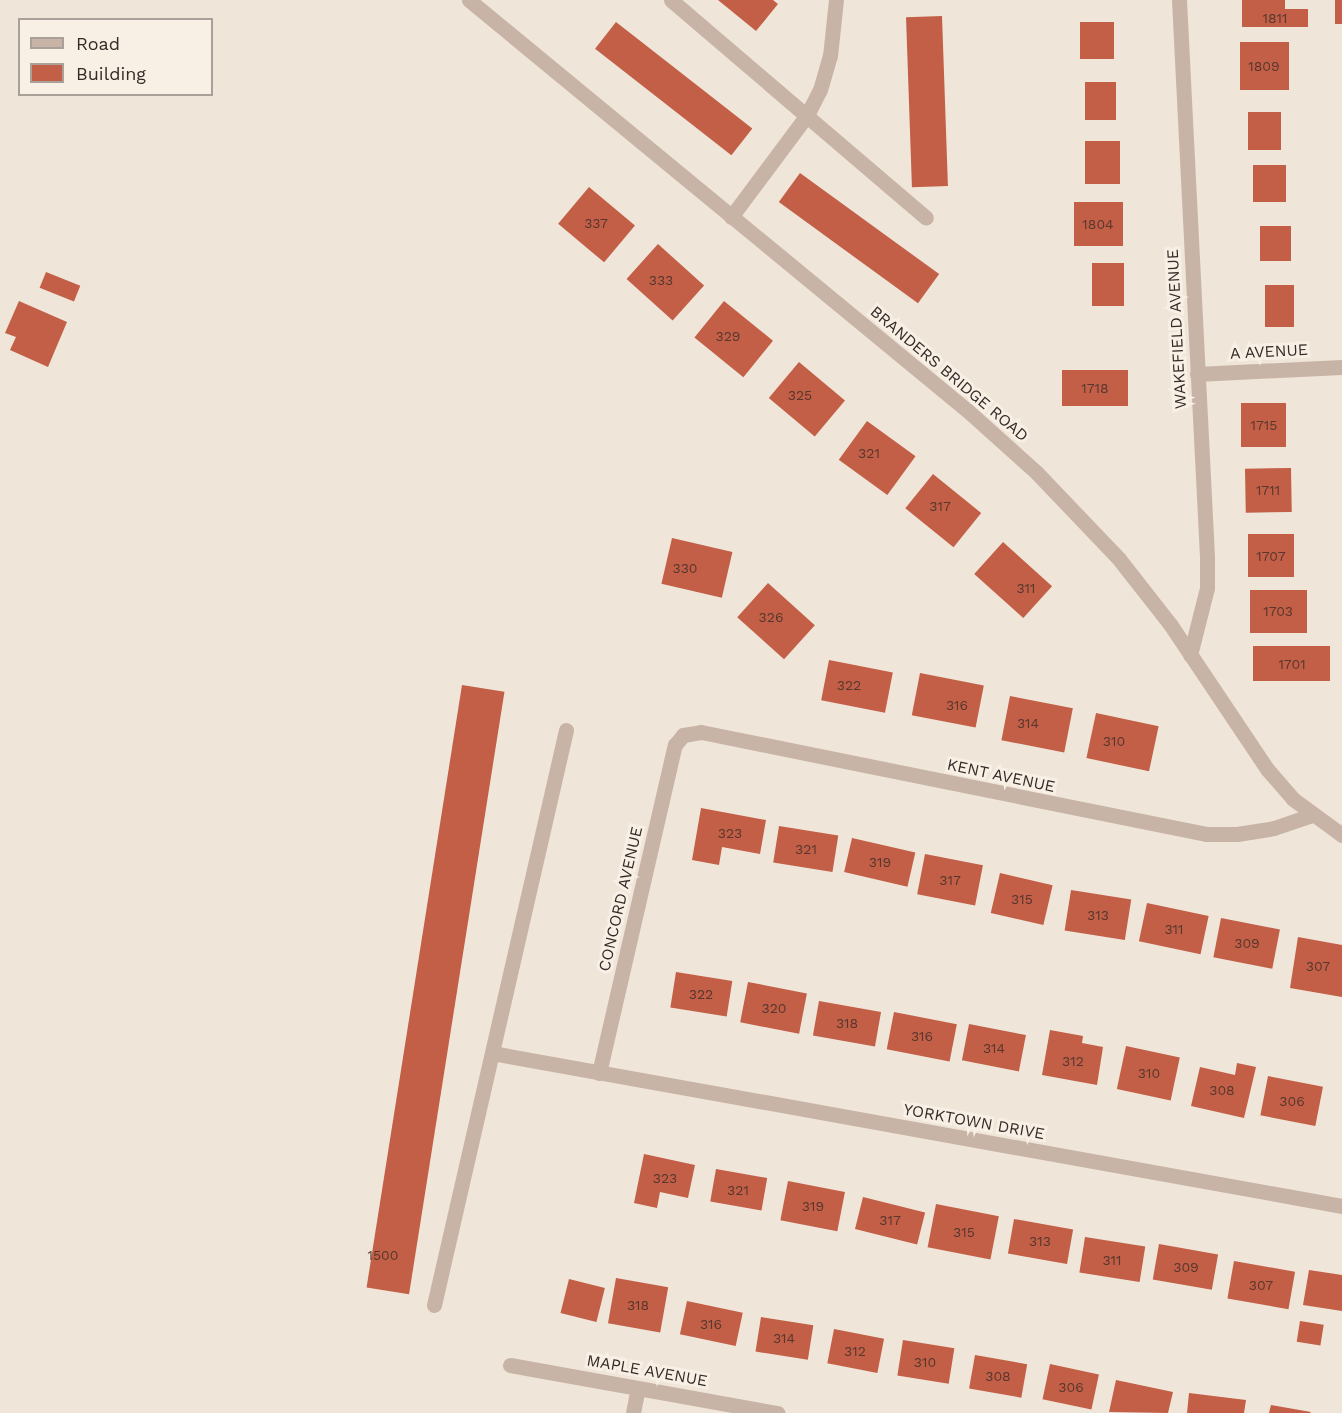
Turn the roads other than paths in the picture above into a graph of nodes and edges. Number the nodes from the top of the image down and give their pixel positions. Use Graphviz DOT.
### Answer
graph roads {
  1 [pos="469,0"];
  2 [pos="671,0"];
  3 [pos="836,0"];
  4 [pos="1179,0"];
  5 [pos="807,115"];
  6 [pos="731,217"];
  7 [pos="926,218"];
  8 [pos="1342,367"];
  9 [pos="1197,374"];
  10 [pos="1190,654"];
  11 [pos="566,730"];
  12 [pos="683,735"];
  13 [pos="1311,815"];
  14 [pos="1342,835"];
  15 [pos="492,1053"];
  16 [pos="599,1073"];
  17 [pos="1342,1206"];
  18 [pos="434,1305"];
  19 [pos="510,1365"];
  20 [pos="638,1388"];
  21 [pos="633,1413"];
  22 [pos="778,1413"];
  1 -- 6 [label="street, BRANDERS BRIDGE ROAD"];
  2 -- 5 [label="street"];
  3 -- 5 [label="street"];
  4 -- 9 [label="street, WAKEFIELD AVENUE"];
  5 -- 6 [label="street"];
  5 -- 7 [label="street"];
  6 -- 10 [label="street, BRANDERS BRIDGE ROAD"];
  8 -- 9 [label="street, A AVENUE"];
  9 -- 10 [label="street, WAKEFIELD AVENUE"];
  10 -- 13 [label="street, BRANDERS BRIDGE ROAD"];
  11 -- 15 [label="street"];
  12 -- 13 [label="street, KENT AVENUE"];
  12 -- 16 [label="street, CONCORD AVENUE"];
  13 -- 14 [label="street, BRANDERS BRIDGE ROAD"];
  15 -- 16 [label="street, YORKTOWN DRIVE"];
  15 -- 18 [label="street"];
  16 -- 17 [label="street, YORKTOWN DRIVE"];
  19 -- 20 [label="street, MAPLE AVENUE"];
  20 -- 21 [label="street"];
  20 -- 22 [label="street, MAPLE AVENUE"];
}
